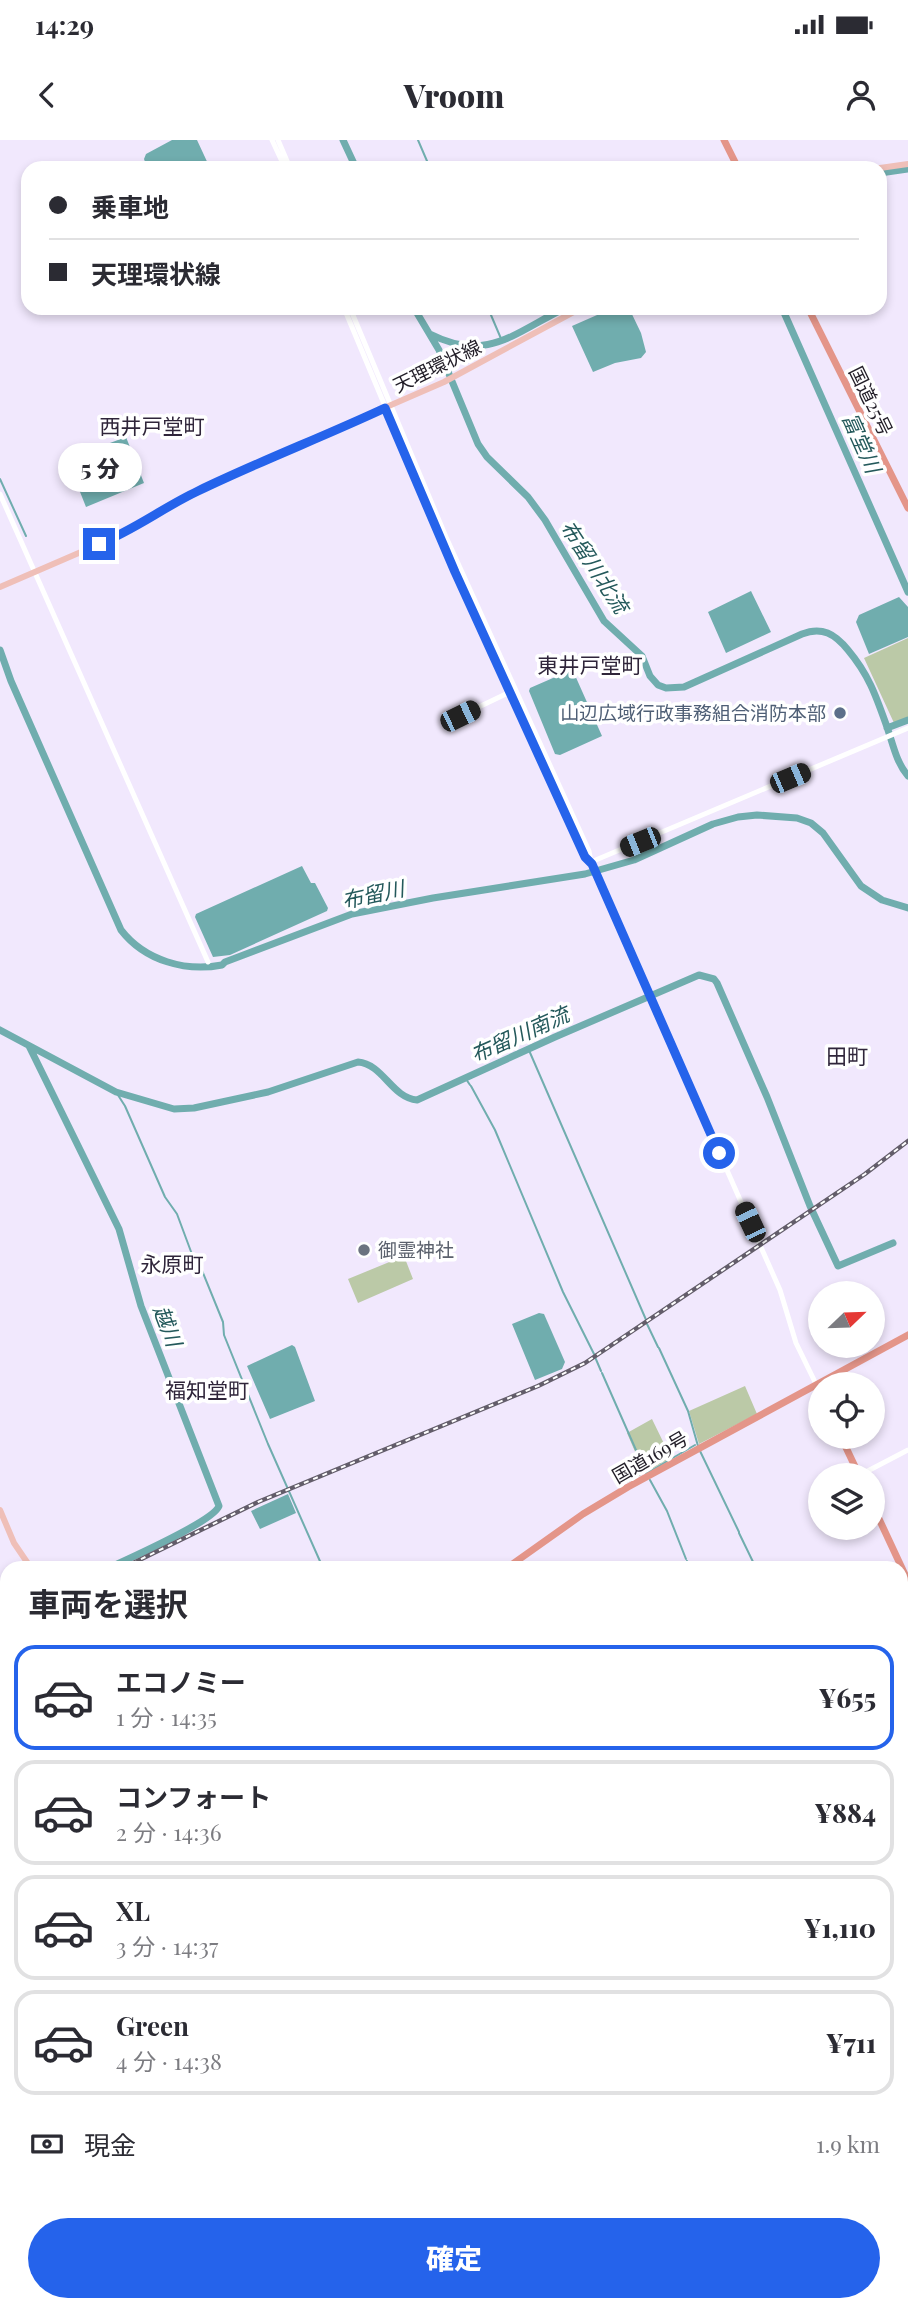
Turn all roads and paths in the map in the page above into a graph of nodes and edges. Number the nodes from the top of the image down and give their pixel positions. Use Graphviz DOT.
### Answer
graph roads {
  1 [pos="272,140"];
  2 [pos="278,140"];
  3 [pos="724,140"];
  4 [pos="282,161"];
  5 [pos="287,161"];
  6 [pos="734,161"];
  7 [pos="908,164"];
  8 [pos="887,168"];
  9 [pos="347,315"];
  10 [pos="353,315"];
  11 [pos="568,315"];
  12 [pos="812,315"];
  13 [pos="388,407"];
  14 [pos="0,494"];
  15 [pos="908,508"];
  16 [pos="35,571"];
  17 [pos="0,587"];
  18 [pos="510,692"];
  19 [pos="460,716"];
  20 [pos="908,729"];
  21 [pos="591,863"];
  22 [pos="208,962"];
  23 [pos="908,1335"];
  24 [pos="810,1372"];
  25 [pos="839,1372"];
  26 [pos="808,1388"];
  27 [pos="908,1450"];
  28 [pos="883,1463"];
  29 [pos="0,1510"];
  30 [pos="885,1532"];
  31 [pos="26,1561"];
  32 [pos="517,1561"];
  33 [pos="899,1561"];
  1 -- 4 [label="street"];
  2 -- 5 [label="street"];
  3 -- 6 [label="highway"];
  7 -- 8 [label="main road"];
  9 -- 13 [label="street"];
  10 -- 13 [label="street"];
  11 -- 13 [label="main road, 天理環状線"];
  12 -- 15 [label="highway, 国道25号"];
  13 -- 16 [label="main road, 天理環状線"];
  13 -- 18 [label="street"];
  13 -- 21 [label="street"];
  14 -- 16 [label="street"];
  16 -- 17 [label="main road, 天理環状線"];
  16 -- 22 [label="street"];
  18 -- 19 [label="street"];
  18 -- 21 [label="street"];
  20 -- 21 [label="street"];
  21 -- 24 [label="street"];
  23 -- 25 [label="highway"];
  26 -- 32 [label="highway, 国道169号"];
  27 -- 28 [label="street"];
  29 -- 31 [label="main road"];
  30 -- 33 [label="highway"];
}
